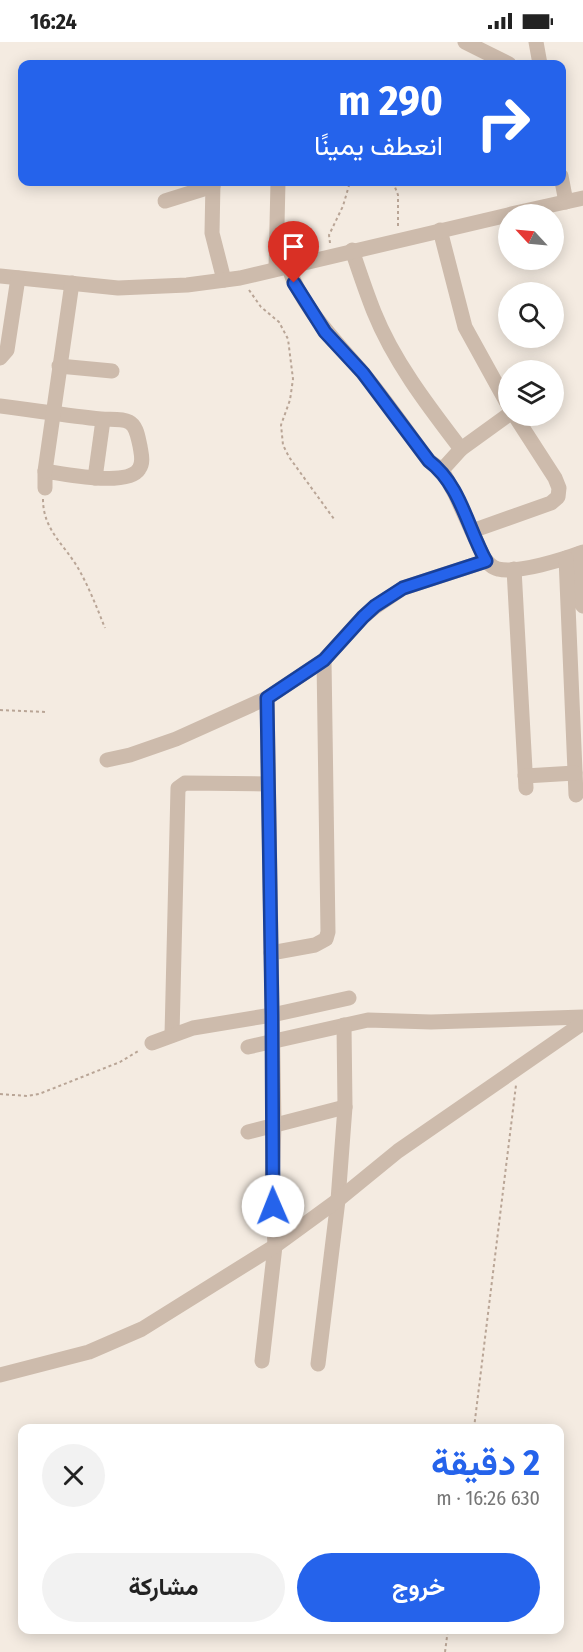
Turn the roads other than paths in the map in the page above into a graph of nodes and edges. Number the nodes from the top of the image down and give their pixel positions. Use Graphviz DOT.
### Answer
graph roads {
  1 [pos="465,42"];
  2 [pos="536,42"];
  3 [pos="501,60"];
  4 [pos="539,60"];
  5 [pos="207,186"];
  6 [pos="213,186"];
  7 [pos="279,186"];
  8 [pos="563,186"];
  9 [pos="583,198"];
  10 [pos="165,201"];
  11 [pos="566,202"];
  12 [pos="557,204"];
  13 [pos="498,218"];
  14 [pos="440,230"];
  15 [pos="352,250"];
  16 [pos="282,267"];
  17 [pos="0,276"];
  18 [pos="18,278"];
  19 [pos="224,280"];
  20 [pos="72,284"];
  21 [pos="0,358"];
  22 [pos="59,366"];
  23 [pos="111,371"];
  24 [pos="498,387"];
  25 [pos="0,406"];
  26 [pos="52,413"];
  27 [pos="103,420"];
  28 [pos="498,422"];
  29 [pos="521,426"];
  30 [pos="461,449"];
  31 [pos="442,470"];
  32 [pos="45,471"];
  33 [pos="96,478"];
  34 [pos="45,488"];
  35 [pos="472,531"];
  36 [pos="576,555"];
  37 [pos="486,561"];
  38 [pos="514,569"];
  39 [pos="583,606"];
  40 [pos="324,660"];
  41 [pos="267,698"];
  42 [pos="107,760"];
  43 [pos="575,773"];
  44 [pos="268,784"];
  45 [pos="576,795"];
  46 [pos="271,953"];
  47 [pos="349,998"];
  48 [pos="272,1015"];
  49 [pos="583,1017"];
  50 [pos="583,1023"];
  51 [pos="344,1025"];
  52 [pos="172,1035"];
  53 [pos="273,1041"];
  54 [pos="152,1044"];
  55 [pos="248,1047"];
  56 [pos="345,1107"];
  57 [pos="274,1125"];
  58 [pos="248,1132"];
  59 [pos="338,1200"];
  60 [pos="275,1246"];
  61 [pos="262,1361"];
  62 [pos="318,1364"];
  63 [pos="0,1375"];
  1 -- 3 [label="street"];
  2 -- 4 [label="street"];
  5 -- 10 [label="street"];
  6 -- 19 [label="street"];
  7 -- 16 [label="street"];
  8 -- 11 [label="street"];
  9 -- 11 [label="street"];
  11 -- 12 [label="street"];
  13 -- 14 [label="street"];
  14 -- 15 [label="street"];
  14 -- 24 [label="street"];
  15 -- 16 [label="street"];
  15 -- 30 [label="street"];
  16 -- 19 [label="street"];
  16 -- 31 [label="street"];
  17 -- 18 [label="street"];
  18 -- 20 [label="street"];
  18 -- 21 [label="street"];
  19 -- 20 [label="street"];
  20 -- 22 [label="street"];
  22 -- 23 [label="street"];
  22 -- 26 [label="street"];
  25 -- 26 [label="street"];
  26 -- 27 [label="street"];
  26 -- 32 [label="street"];
  27 -- 33 [label="street"];
  27 -- 33 [label="street"];
  28 -- 30 [label="street"];
  29 -- 35 [label="street"];
  30 -- 31 [label="street"];
  31 -- 35 [label="street"];
  32 -- 33 [label="street"];
  32 -- 34 [label="street"];
  35 -- 37 [label="street"];
  36 -- 38 [label="street"];
  36 -- 39 [label="street"];
  36 -- 43 [label="street"];
  37 -- 38 [label="street"];
  37 -- 40 [label="street"];
  38 -- 43 [label="street"];
  40 -- 41 [label="street"];
  40 -- 46 [label="street"];
  41 -- 42 [label="street"];
  41 -- 44 [label="street"];
  43 -- 45 [label="street"];
  44 -- 46 [label="street"];
  44 -- 52 [label="street"];
  46 -- 48 [label="street"];
  47 -- 48 [label="street"];
  48 -- 52 [label="street"];
  48 -- 53 [label="street"];
  49 -- 51 [label="street"];
  50 -- 59 [label="street"];
  51 -- 53 [label="street"];
  51 -- 56 [label="street"];
  52 -- 54 [label="street"];
  53 -- 55 [label="street"];
  53 -- 57 [label="street"];
  56 -- 57 [label="street"];
  56 -- 59 [label="street"];
  57 -- 58 [label="street"];
  57 -- 60 [label="street"];
  59 -- 60 [label="street"];
  59 -- 62 [label="street"];
  60 -- 61 [label="street"];
  60 -- 63 [label="street"];
}
